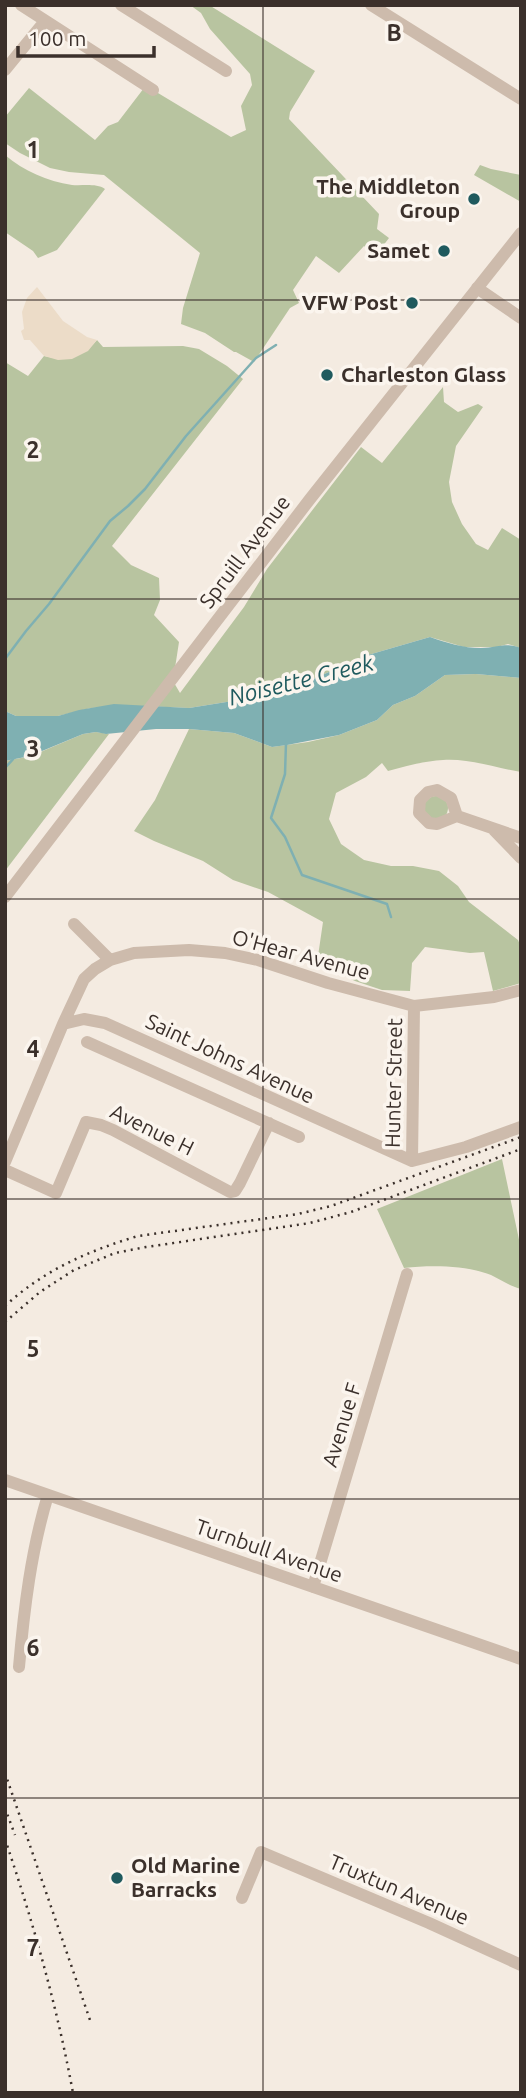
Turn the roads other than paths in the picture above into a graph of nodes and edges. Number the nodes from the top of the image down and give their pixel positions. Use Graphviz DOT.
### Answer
graph roads {
  1 [pos="21,5"];
  2 [pos="121,5"];
  3 [pos="371,5"];
  4 [pos="45,21"];
  5 [pos="5,70"];
  6 [pos="226,71"];
  7 [pos="153,90"];
  8 [pos="521,99"];
  9 [pos="521,233"];
  10 [pos="477,288"];
  11 [pos="520,317"];
  12 [pos="457,817"];
  13 [pos="494,830"];
  14 [pos="521,838"];
  15 [pos="521,858"];
  16 [pos="5,897"];
  17 [pos="74,924"];
  18 [pos="110,960"];
  19 [pos="521,990"];
  20 [pos="414,1006"];
  21 [pos="63,1024"];
  22 [pos="87,1042"];
  23 [pos="269,1123"];
  24 [pos="521,1127"];
  25 [pos="299,1137"];
  26 [pos="412,1161"];
  27 [pos="5,1162"];
  28 [pos="5,1170"];
  29 [pos="407,1274"];
  30 [pos="5,1480"];
  31 [pos="48,1495"];
  32 [pos="313,1587"];
  33 [pos="521,1659"];
  34 [pos="19,1667"];
  35 [pos="242,1898"];
  36 [pos="521,1965"];
  1 -- 4 [label="street"];
  2 -- 6 [label="street"];
  3 -- 8 [label="street"];
  4 -- 5 [label="street"];
  4 -- 7 [label="street"];
  9 -- 10 [label="street, Spruill Avenue"];
  10 -- 11 [label="street"];
  10 -- 16 [label="street, Spruill Avenue"];
  12 -- 13 [label="street"];
  13 -- 14 [label="street"];
  13 -- 15 [label="street"];
  17 -- 18 [label="street"];
  18 -- 20 [label="street, O'Hear Avenue"];
  18 -- 21 [label="street, O'Hear Avenue"];
  19 -- 20 [label="street, O'Hear Avenue"];
  20 -- 26 [label="street, Hunter Street"];
  21 -- 26 [label="street, Saint Johns Avenue"];
  21 -- 27 [label="street"];
  22 -- 23 [label="street"];
  23 -- 25 [label="street"];
  23 -- 28 [label="street, Avenue H"];
  24 -- 26 [label="street"];
  29 -- 32 [label="street, Avenue F"];
  30 -- 31 [label="street, Turnbull Avenue"];
  31 -- 32 [label="street, Turnbull Avenue"];
  31 -- 34 [label="street"];
  32 -- 33 [label="street, Turnbull Avenue"];
  35 -- 36 [label="street, Truxtun Avenue"];
}
